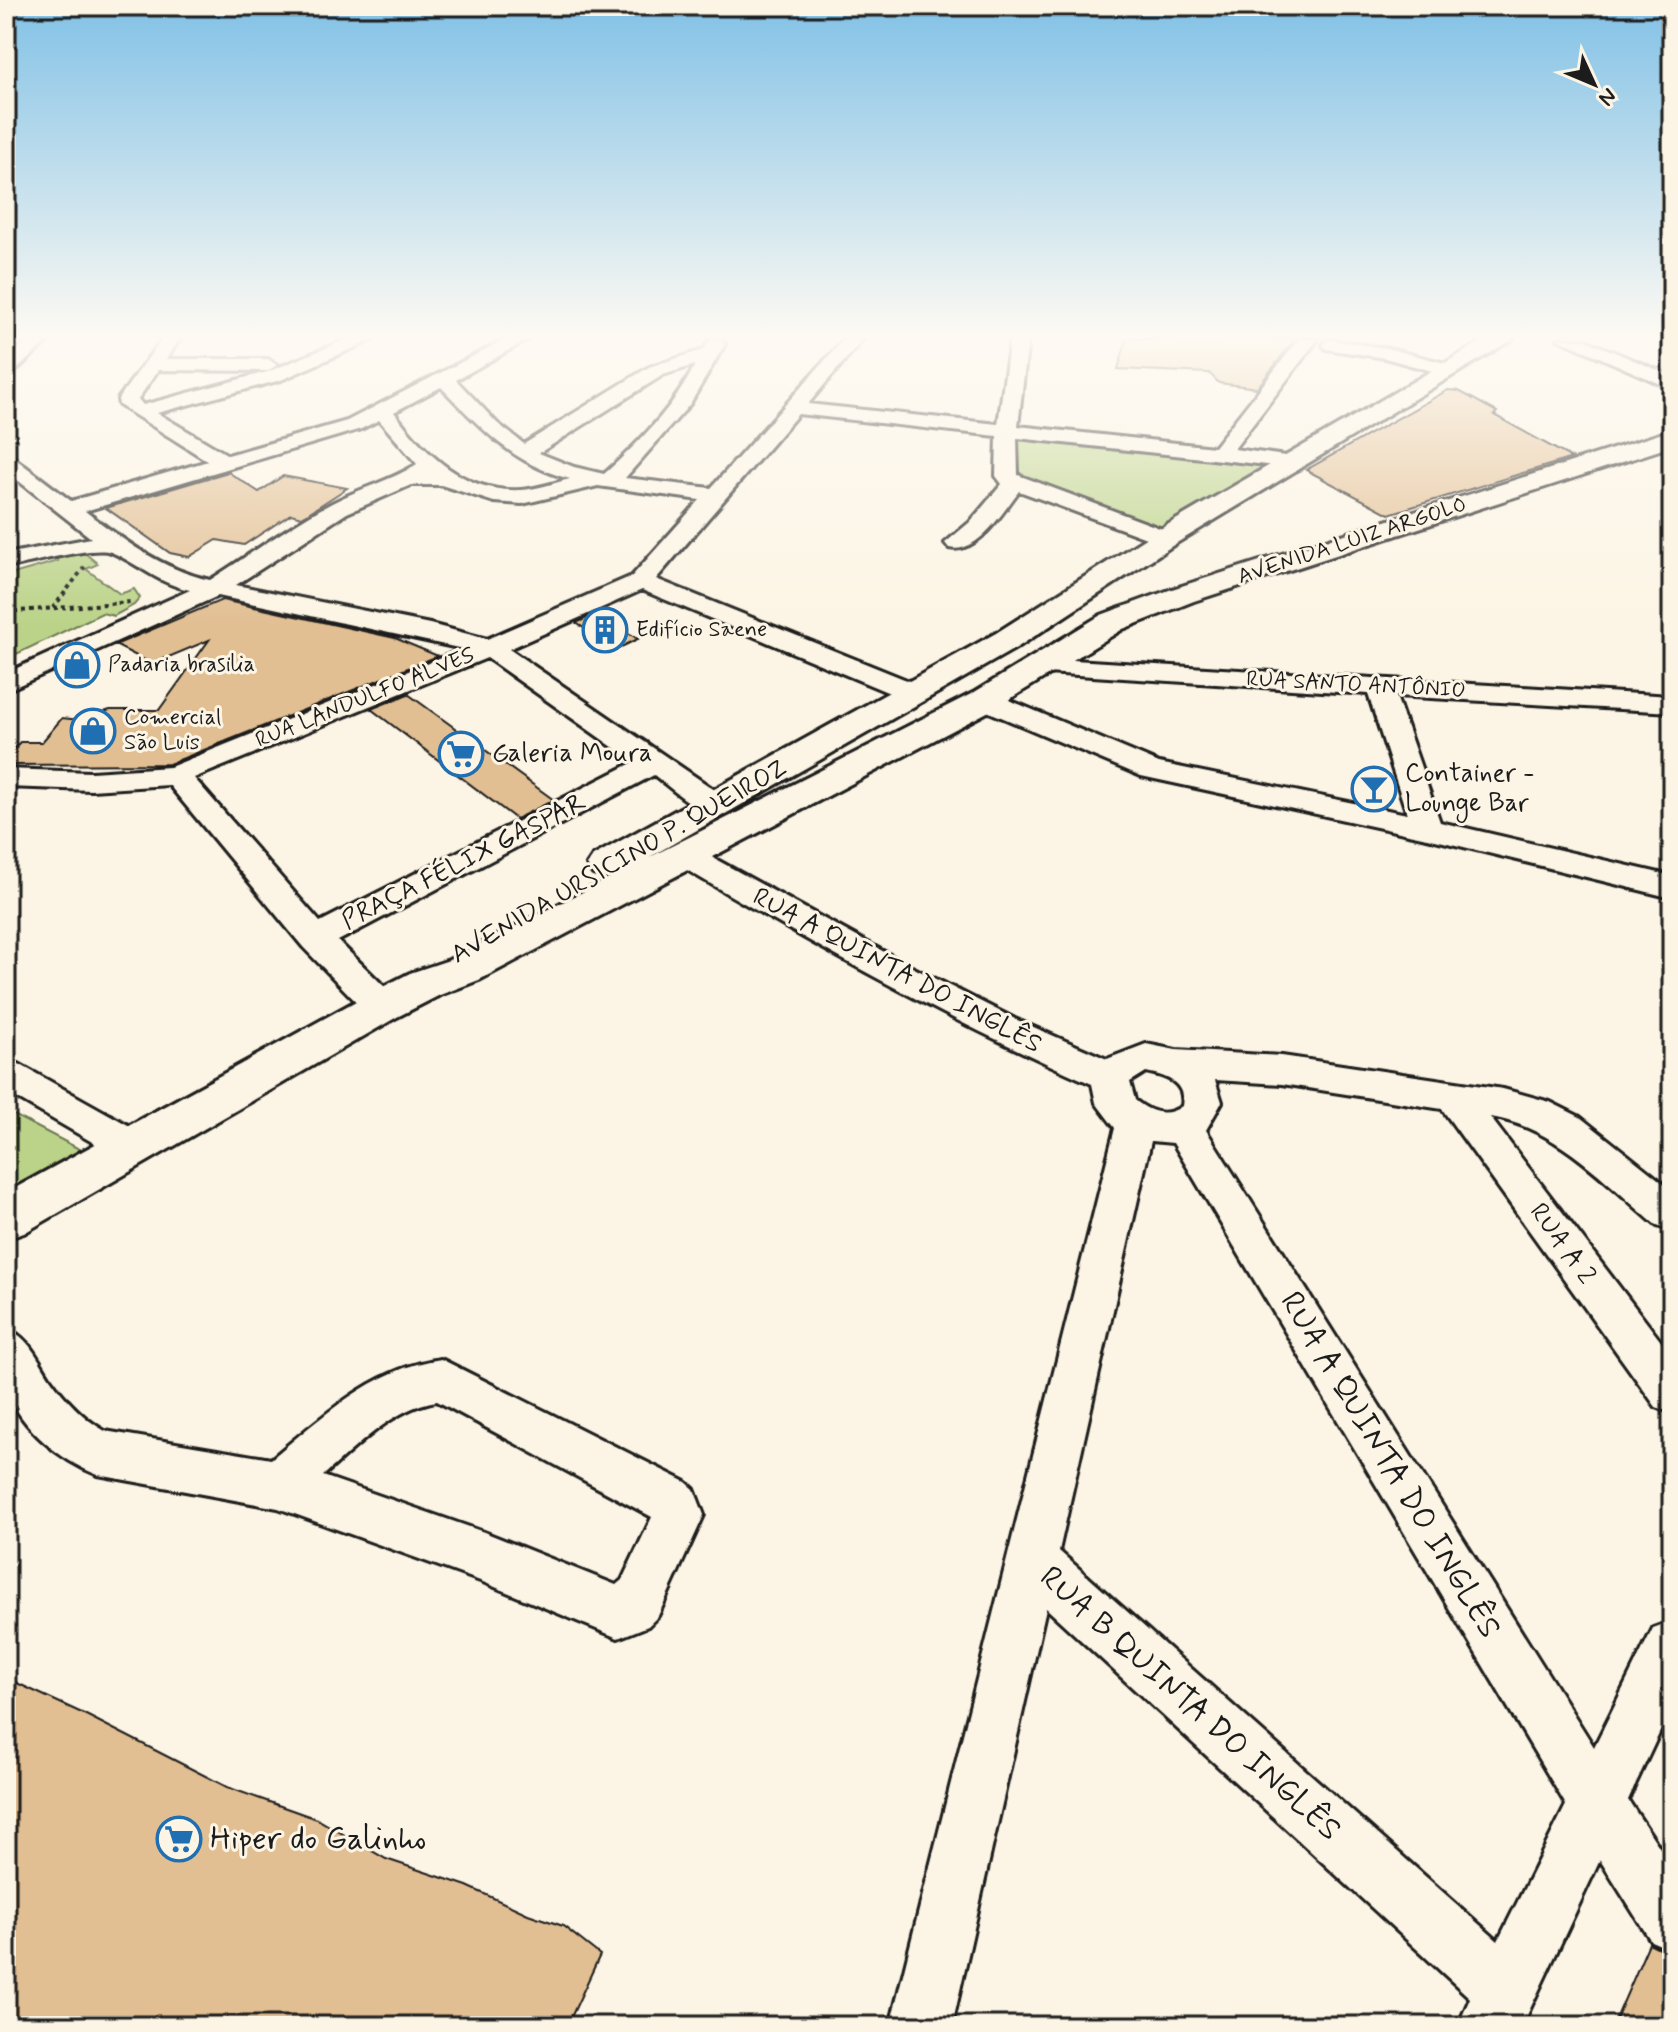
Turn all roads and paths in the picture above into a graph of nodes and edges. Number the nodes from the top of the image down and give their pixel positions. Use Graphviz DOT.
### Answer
graph roads {
  1 [pos="177,434"];
  2 [pos="322,434"];
  3 [pos="400,434"];
  4 [pos="499,434"];
  5 [pos="555,434"];
  6 [pos="654,434"];
  7 [pos="770,434"];
  8 [pos="1007,434"];
  9 [pos="1042,434"];
  10 [pos="1235,434"];
  11 [pos="1342,434"];
  12 [pos="1672,438"];
  13 [pos="524,453"];
  14 [pos="1220,453"];
  15 [pos="6,461"];
  16 [pos="223,461"];
  17 [pos="1294,462"];
  18 [pos="436,472"];
  19 [pos="602,480"];
  20 [pos="1014,483"];
  21 [pos="714,495"];
  22 [pos="69,509"];
  23 [pos="1165,538"];
  24 [pos="113,543"];
  25 [pos="957,543"];
  26 [pos="93,560"];
  27 [pos="6,561"];
  28 [pos="157,571"];
  29 [pos="1110,576"];
  30 [pos="641,581"];
  31 [pos="213,589"];
  32 [pos="1168,601"];
  33 [pos="1067,602"];
  34 [pos="130,606"];
  35 [pos="53,609"];
  36 [pos="6,612"];
  37 [pos="155,613"];
  38 [pos="1112,622"];
  39 [pos="490,648"];
  40 [pos="1040,666"];
  41 [pos="6,683"];
  42 [pos="1379,686"];
  43 [pos="914,693"];
  44 [pos="985,700"];
  45 [pos="1672,704"];
  46 [pos="655,763"];
  47 [pos="176,775"];
  48 [pos="6,778"];
  49 [pos="714,804"];
  50 [pos="1427,828"];
  51 [pos="686,856"];
  52 [pos="1672,887"];
  53 [pos="315,939"];
  54 [pos="425,984"];
  55 [pos="382,1006"];
  56 [pos="1177,1064"];
  57 [pos="6,1074"];
  58 [pos="1112,1077"];
  59 [pos="1453,1096"];
  60 [pos="1136,1122"];
  61 [pos="1183,1125"];
  62 [pos="132,1146"];
  63 [pos="1672,1214"];
  64 [pos="6,1218"];
  65 [pos="6,1348"];
  66 [pos="1672,1392"];
  67 [pos="278,1484"];
  68 [pos="1030,1559"];
  69 [pos="1672,1647"];
  70 [pos="1598,1805"];
  71 [pos="1672,1920"];
  72 [pos="1498,2007"];
  73 [pos="921,2026"];
  1 -- 16 [label="street"];
  2 -- 16 [label="street"];
  3 -- 18 [label="street"];
  4 -- 13 [label="street"];
  5 -- 13 [label="street"];
  6 -- 19 [label="street"];
  7 -- 21 [label="street"];
  8 -- 20 [label="street"];
  9 -- 14 [label="street"];
  10 -- 14 [label="street"];
  11 -- 17 [label="main road, AVENIDA URSICINO P. QUEIROZ"];
  12 -- 32 [label="main road, AVENIDA LUIZ ARGOLO"];
  13 -- 19 [label="street"];
  14 -- 17 [label="street"];
  15 -- 22 [label="street"];
  16 -- 22 [label="street"];
  17 -- 23 [label="main road, AVENIDA URSICINO P. QUEIROZ"];
  18 -- 19 [label="street"];
  18 -- 31 [label="street"];
  19 -- 21 [label="street"];
  20 -- 23 [label="street"];
  20 -- 25 [label="street"];
  21 -- 30 [label="street"];
  22 -- 24 [label="street"];
  23 -- 29 [label="main road, AVENIDA URSICINO P. QUEIROZ"];
  24 -- 27 [label="street"];
  24 -- 28 [label="street"];
  26 -- 35 [label="path"];
  28 -- 31 [label="street"];
  28 -- 37 [label="street"];
  29 -- 32 [label="main road"];
  29 -- 33 [label="main road, AVENIDA URSICINO P. QUEIROZ"];
  30 -- 39 [label="street, RUA LANDULFO ALVES"];
  30 -- 43 [label="street"];
  31 -- 37 [label="street"];
  31 -- 39 [label="street"];
  32 -- 38 [label="main road, AVENIDA URSICINO P. QUEIROZ"];
  33 -- 38 [label="main road"];
  33 -- 43 [label="main road, AVENIDA URSICINO P. QUEIROZ"];
  34 -- 35 [label="path"];
  35 -- 36 [label="path"];
  37 -- 41 [label="street"];
  38 -- 40 [label="main road, AVENIDA URSICINO P. QUEIROZ"];
  39 -- 46 [label="street"];
  39 -- 47 [label="street, RUA LANDULFO ALVES"];
  40 -- 42 [label="street, RUA SANTO ANTÔNIO"];
  40 -- 44 [label="main road, AVENIDA URSICINO P. QUEIROZ"];
  42 -- 45 [label="street, RUA SANTO ANTÔNIO"];
  42 -- 50 [label="street"];
  43 -- 49 [label="main road, AVENIDA URSICINO P. QUEIROZ"];
  44 -- 50 [label="street"];
  44 -- 51 [label="main road, AVENIDA URSICINO P. QUEIROZ"];
  46 -- 49 [label="street"];
  46 -- 53 [label="street, PRAÇA FÉLIX GASPAR"];
  47 -- 48 [label="street, RUA LANDULFO ALVES"];
  47 -- 53 [label="street"];
  49 -- 54 [label="main road, AVENIDA URSICINO P. QUEIROZ"];
  50 -- 52 [label="street"];
  51 -- 54 [label="main road, AVENIDA URSICINO P. QUEIROZ"];
  51 -- 58 [label="street, RUA A QUINTA DO INGLÊS"];
  53 -- 55 [label="street"];
  54 -- 55 [label="main road"];
  55 -- 62 [label="main road"];
  56 -- 58 [label="street"];
  56 -- 59 [label="street"];
  56 -- 61 [label="street"];
  57 -- 62 [label="street"];
  58 -- 60 [label="street"];
  59 -- 63 [label="street"];
  59 -- 66 [label="street, RUA A 2"];
  60 -- 61 [label="street"];
  60 -- 68 [label="street, RUA B QUINTA DO INGLÊS"];
  61 -- 70 [label="street, RUA A QUINTA DO INGLÊS"];
  62 -- 64 [label="main road"];
  65 -- 67 [label="street"];
  67 -- 67 [label="street"];
  68 -- 72 [label="street, RUA B QUINTA DO INGLÊS"];
  68 -- 73 [label="street"];
  69 -- 70 [label="street"];
  70 -- 71 [label="street, RUA A QUINTA DO INGLÊS"];
  70 -- 72 [label="street"];
}
